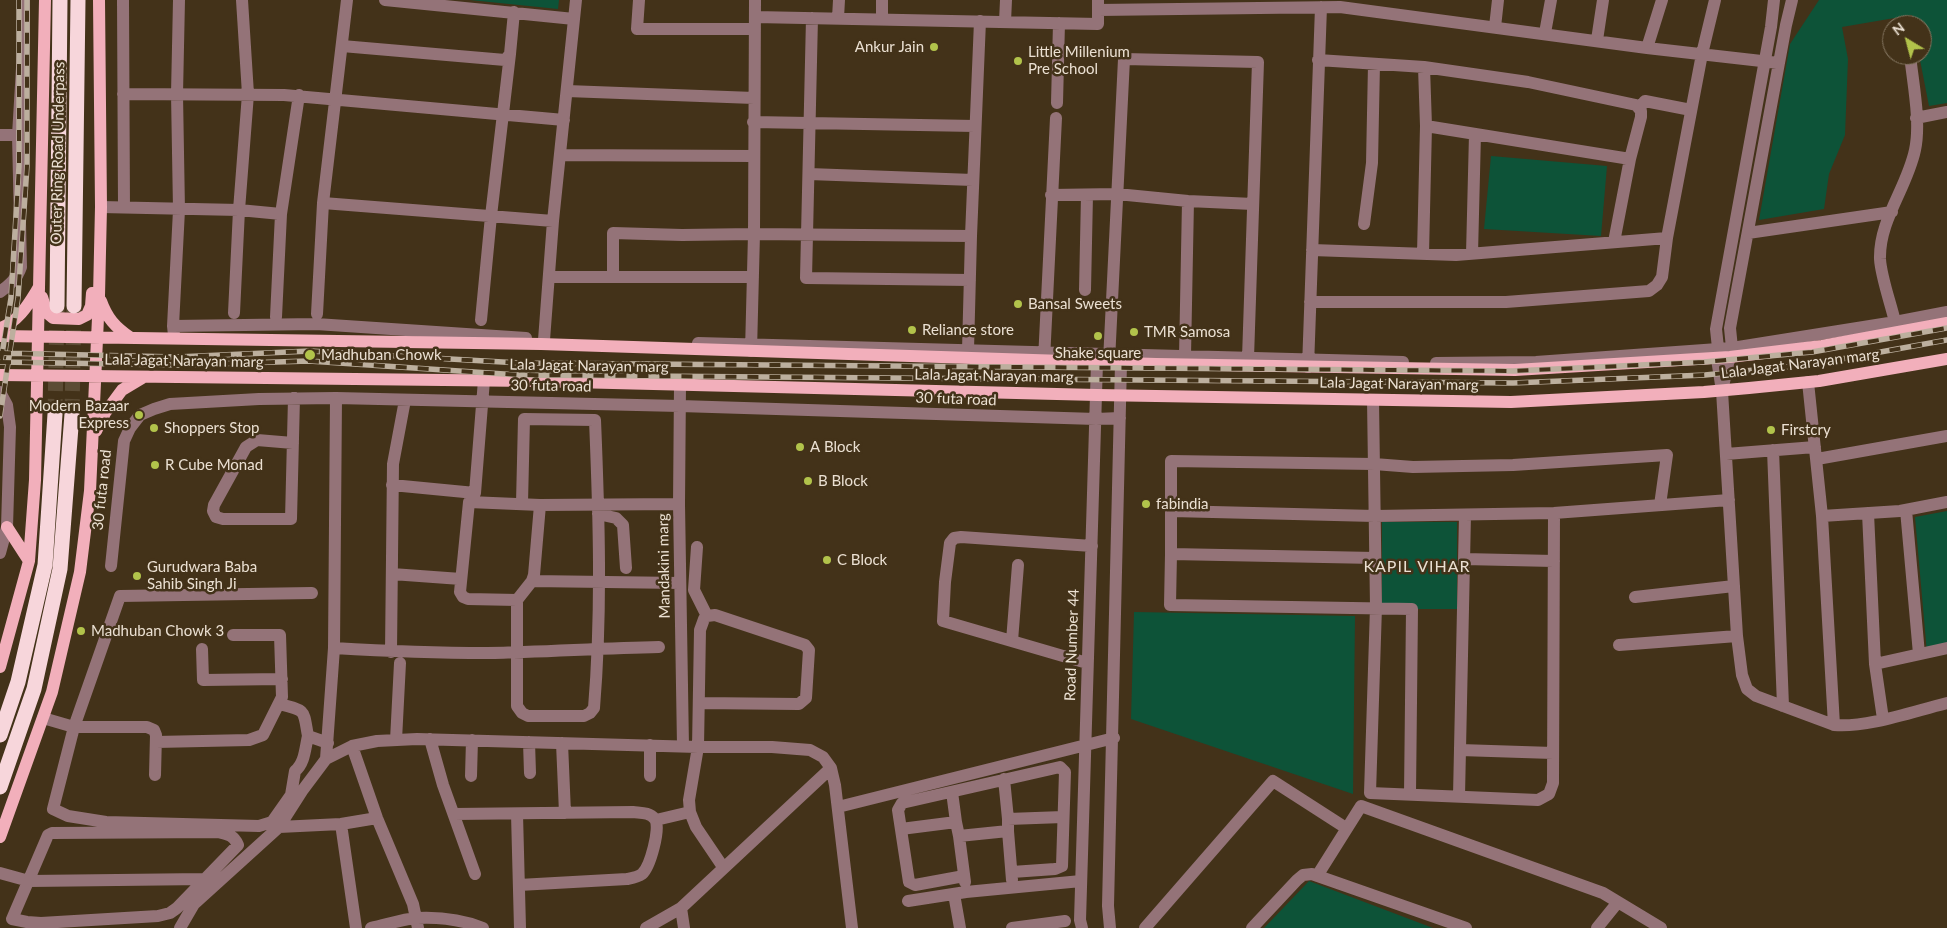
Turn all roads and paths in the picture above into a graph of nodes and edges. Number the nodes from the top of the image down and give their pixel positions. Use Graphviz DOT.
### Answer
graph roads {
  1 [pos="24,0"];
  2 [pos="45,0"];
  3 [pos="60,0"];
  4 [pos="78,0"];
  5 [pos="99,0"];
  6 [pos="123,0"];
  7 [pos="179,0"];
  8 [pos="242,0"];
  9 [pos="347,0"];
  10 [pos="385,0"];
  11 [pos="576,0"];
  12 [pos="638,0"];
  13 [pos="755,0"];
  14 [pos="839,0"];
  15 [pos="882,0"];
  16 [pos="1006,0"];
  17 [pos="1498,0"];
  18 [pos="1551,0"];
  19 [pos="1603,0"];
  20 [pos="1662,0"];
  21 [pos="1715,0"];
  22 [pos="1774,0"];
  23 [pos="1792,0"];
  24 [pos="1221,4"];
  25 [pos="1098,5"];
  26 [pos="1321,7"];
  27 [pos="514,12"];
  28 [pos="812,18"];
  29 [pos="838,18"];
  30 [pos="574,19"];
  31 [pos="882,19"];
  32 [pos="980,21"];
  33 [pos="1005,22"];
  34 [pos="755,23"];
  35 [pos="1058,23"];
  36 [pos="1495,27"];
  37 [pos="1546,33"];
  38 [pos="1597,40"];
  39 [pos="342,46"];
  40 [pos="1647,48"];
  41 [pos="510,54"];
  42 [pos="1702,54"];
  43 [pos="1318,60"];
  44 [pos="1764,61"];
  45 [pos="1779,63"];
  46 [pos="1374,64"];
  47 [pos="1911,65"];
  48 [pos="1424,67"];
  49 [pos="567,91"];
  50 [pos="123,94"];
  51 [pos="177,94"];
  52 [pos="248,94"];
  53 [pos="299,96"];
  54 [pos="334,98"];
  55 [pos="754,98"];
  56 [pos="99,103"];
  57 [pos="1057,103"];
  58 [pos="1639,108"];
  59 [pos="1691,110"];
  60 [pos="1947,112"];
  61 [pos="503,114"];
  62 [pos="1056,118"];
  63 [pos="1916,118"];
  64 [pos="564,120"];
  65 [pos="753,122"];
  66 [pos="809,123"];
  67 [pos="975,126"];
  68 [pos="1426,126"];
  69 [pos="1475,134"];
  70 [pos="0,135"];
  71 [pos="18,135"];
  72 [pos="560,155"];
  73 [pos="753,156"];
  74 [pos="1630,159"];
  75 [pos="809,174"];
  76 [pos="973,180"];
  77 [pos="1117,194"];
  78 [pos="1051,195"];
  79 [pos="1087,195"];
  80 [pos="1188,201"];
  81 [pos="323,203"];
  82 [pos="1253,204"];
  83 [pos="101,207"];
  84 [pos="124,207"];
  85 [pos="179,210"];
  86 [pos="239,210"];
  87 [pos="1892,212"];
  88 [pos="281,214"];
  89 [pos="491,216"];
  90 [pos="553,221"];
  91 [pos="1364,224"];
  92 [pos="1748,233"];
  93 [pos="754,234"];
  94 [pos="807,234"];
  95 [pos="971,236"];
  96 [pos="1667,238"];
  97 [pos="1614,242"];
  98 [pos="1312,250"];
  99 [pos="1423,254"];
  100 [pos="1472,254"];
  101 [pos="549,277"];
  102 [pos="614,277"];
  103 [pos="753,277"];
  104 [pos="970,280"];
  105 [pos="39,287"];
  106 [pos="1085,290"];
  107 [pos="0,292"];
  108 [pos="99,296"];
  109 [pos="1310,302"];
  110 [pos="57,306"];
  111 [pos="74,306"];
  112 [pos="1947,312"];
  113 [pos="234,313"];
  114 [pos="317,314"];
  115 [pos="276,317"];
  116 [pos="481,320"];
  117 [pos="1947,323"];
  118 [pos="1895,327"];
  119 [pos="0,328"];
  120 [pos="174,332"];
  121 [pos="0,336"];
  122 [pos="38,336"];
  123 [pos="96,337"];
  124 [pos="131,338"];
  125 [pos="542,342"];
  126 [pos="751,348"];
  127 [pos="968,350"];
  128 [pos="1731,353"];
  129 [pos="1717,354"];
  130 [pos="1044,356"];
  131 [pos="1184,356"];
  132 [pos="1248,358"];
  133 [pos="1947,359"];
  134 [pos="1109,360"];
  135 [pos="1308,363"];
  136 [pos="0,375"];
  137 [pos="37,375"];
  138 [pos="95,376"];
  139 [pos="142,378"];
  140 [pos="484,380"];
  141 [pos="1808,382"];
  142 [pos="680,385"];
  143 [pos="1722,390"];
  144 [pos="0,392"];
  145 [pos="1097,395"];
  146 [pos="1120,396"];
  147 [pos="294,398"];
  148 [pos="336,398"];
  149 [pos="405,400"];
  150 [pos="1373,400"];
  151 [pos="483,401"];
  152 [pos="680,406"];
  153 [pos="55,414"];
  154 [pos="72,414"];
  155 [pos="1120,418"];
  156 [pos="1096,420"];
  157 [pos="1947,436"];
  158 [pos="93,438"];
  159 [pos="293,443"];
  160 [pos="1773,450"];
  161 [pos="1816,453"];
  162 [pos="1726,454"];
  163 [pos="1374,464"];
  164 [pos="392,485"];
  165 [pos="472,497"];
  166 [pos="1729,500"];
  167 [pos="1947,502"];
  168 [pos="522,503"];
  169 [pos="679,504"];
  170 [pos="540,505"];
  171 [pos="1660,505"];
  172 [pos="598,509"];
  173 [pos="1906,510"];
  174 [pos="1172,511"];
  175 [pos="1554,513"];
  176 [pos="1868,513"];
  177 [pos="1465,515"];
  178 [pos="1374,516"];
  179 [pos="1822,516"];
  180 [pos="7,527"];
  181 [pos="1092,546"];
  182 [pos="697,547"];
  183 [pos="0,553"];
  184 [pos="1171,554"];
  185 [pos="1375,558"];
  186 [pos="1464,559"];
  187 [pos="29,561"];
  188 [pos="1554,561"];
  189 [pos="1018,565"];
  190 [pos="111,566"];
  191 [pos="626,568"];
  192 [pos="392,574"];
  193 [pos="461,579"];
  194 [pos="532,581"];
  195 [pos="598,583"];
  196 [pos="680,583"];
  197 [pos="1734,586"];
  198 [pos="312,593"];
  199 [pos="1635,597"];
  200 [pos="517,600"];
  201 [pos="1376,607"];
  202 [pos="707,616"];
  203 [pos="233,635"];
  204 [pos="1738,636"];
  205 [pos="1012,641"];
  206 [pos="1620,645"];
  207 [pos="699,646"];
  208 [pos="682,647"];
  209 [pos="334,648"];
  210 [pos="599,648"];
  211 [pos="660,648"];
  212 [pos="1947,648"];
  213 [pos="202,649"];
  214 [pos="391,652"];
  215 [pos="517,652"];
  216 [pos="1919,654"];
  217 [pos="400,663"];
  218 [pos="1087,663"];
  219 [pos="1875,664"];
  220 [pos="0,667"];
  221 [pos="282,679"];
  222 [pos="698,703"];
  223 [pos="1947,703"];
  224 [pos="280,704"];
  225 [pos="1783,706"];
  226 [pos="43,718"];
  227 [pos="1883,719"];
  228 [pos="1834,725"];
  229 [pos="74,726"];
  230 [pos="0,735"];
  231 [pos="308,736"];
  232 [pos="1114,738"];
  233 [pos="430,739"];
  234 [pos="396,740"];
  235 [pos="472,740"];
  236 [pos="156,742"];
  237 [pos="529,742"];
  238 [pos="328,743"];
  239 [pos="562,743"];
  240 [pos="352,746"];
  241 [pos="650,746"];
  242 [pos="683,746"];
  243 [pos="1084,746"];
  244 [pos="698,747"];
  245 [pos="1460,750"];
  246 [pos="1553,753"];
  247 [pos="326,759"];
  248 [pos="831,768"];
  249 [pos="530,773"];
  250 [pos="154,775"];
  251 [pos="471,776"];
  252 [pos="650,776"];
  253 [pos="1004,780"];
  254 [pos="0,787"];
  255 [pos="952,792"];
  256 [pos="1410,794"];
  257 [pos="1459,796"];
  258 [pos="838,807"];
  259 [pos="690,812"];
  260 [pos="565,813"];
  261 [pos="454,814"];
  262 [pos="517,814"];
  263 [pos="1063,817"];
  264 [pos="377,818"];
  265 [pos="656,820"];
  266 [pos="956,822"];
  267 [pos="341,824"];
  268 [pos="1008,825"];
  269 [pos="279,827"];
  270 [pos="1346,828"];
  271 [pos="901,830"];
  272 [pos="959,836"];
  273 [pos="0,837"];
  274 [pos="723,867"];
  275 [pos="1012,872"];
  276 [pos="0,873"];
  277 [pos="475,874"];
  278 [pos="964,876"];
  279 [pos="1317,876"];
  280 [pos="205,879"];
  281 [pos="1081,880"];
  282 [pos="29,881"];
  283 [pos="519,884"];
  284 [pos="1013,888"];
  285 [pos="200,892"];
  286 [pos="960,893"];
  287 [pos="908,901"];
  288 [pos="1618,902"];
  289 [pos="681,908"];
  290 [pos="1064,921"];
  291 [pos="417,923"];
  292 [pos="180,928"];
  293 [pos="356,928"];
  294 [pos="371,928"];
  295 [pos="483,928"];
  296 [pos="520,928"];
  297 [pos="646,928"];
  298 [pos="684,928"];
  299 [pos="852,928"];
  300 [pos="960,928"];
  301 [pos="1012,928"];
  302 [pos="1082,928"];
  303 [pos="1110,928"];
  304 [pos="1145,928"];
  305 [pos="1252,928"];
  306 [pos="1466,928"];
  307 [pos="1597,928"];
  308 [pos="1661,928"];
  1 -- 71 [label="street"];
  2 -- 105 [label="main road"];
  3 -- 110 [label="highway, Outer Ring Road Underpass"];
  4 -- 111 [label="highway, Outer Ring Road Underpass"];
  5 -- 56 [label="main road"];
  6 -- 50 [label="street"];
  7 -- 51 [label="street"];
  8 -- 52 [label="street"];
  9 -- 39 [label="street"];
  10 -- 27 [label="street"];
  11 -- 30 [label="street"];
  12 -- 34 [label="street"];
  13 -- 34 [label="street"];
  14 -- 29 [label="street"];
  15 -- 31 [label="street"];
  16 -- 33 [label="street"];
  17 -- 36 [label="street"];
  18 -- 37 [label="street"];
  19 -- 38 [label="street"];
  20 -- 40 [label="street"];
  21 -- 42 [label="street"];
  22 -- 44 [label="street"];
  23 -- 45 [label="street"];
  24 -- 25 [label="street"];
  24 -- 26 [label="street"];
  25 -- 35 [label="street"];
  26 -- 36 [label="street"];
  26 -- 43 [label="street"];
  27 -- 30 [label="street"];
  27 -- 41 [label="street"];
  28 -- 29 [label="street"];
  28 -- 34 [label="street"];
  28 -- 66 [label="street"];
  29 -- 31 [label="street"];
  30 -- 49 [label="street"];
  31 -- 32 [label="street"];
  32 -- 33 [label="street"];
  32 -- 67 [label="street"];
  33 -- 35 [label="street"];
  34 -- 55 [label="street"];
  35 -- 57 [label="street"];
  36 -- 37 [label="street"];
  37 -- 38 [label="street"];
  38 -- 40 [label="street"];
  39 -- 41 [label="street"];
  39 -- 54 [label="street"];
  40 -- 42 [label="street"];
  41 -- 61 [label="street"];
  42 -- 44 [label="street"];
  42 -- 59 [label="street"];
  43 -- 46 [label="street"];
  43 -- 98 [label="street"];
  44 -- 45 [label="street"];
  44 -- 129 [label="street"];
  45 -- 92 [label="street"];
  46 -- 48 [label="street"];
  46 -- 91 [label="street"];
  47 -- 63 [label="street"];
  48 -- 58 [label="street"];
  48 -- 68 [label="street"];
  49 -- 55 [label="street"];
  49 -- 64 [label="street"];
  50 -- 51 [label="street"];
  50 -- 84 [label="street"];
  51 -- 52 [label="street"];
  51 -- 85 [label="street"];
  52 -- 53 [label="street"];
  52 -- 86 [label="street"];
  53 -- 54 [label="street"];
  53 -- 88 [label="street"];
  54 -- 61 [label="street"];
  54 -- 81 [label="street"];
  55 -- 65 [label="street"];
  56 -- 83 [label="main road"];
  56 -- 105 [label="main road"];
  58 -- 59 [label="street"];
  58 -- 74 [label="street"];
  59 -- 96 [label="street"];
  60 -- 63 [label="street"];
  61 -- 64 [label="street"];
  61 -- 89 [label="street"];
  62 -- 78 [label="street"];
  63 -- 87 [label="street"];
  64 -- 72 [label="street"];
  65 -- 66 [label="street"];
  65 -- 73 [label="street"];
  66 -- 67 [label="street"];
  66 -- 75 [label="street"];
  67 -- 76 [label="street"];
  68 -- 69 [label="street"];
  68 -- 99 [label="street"];
  69 -- 74 [label="street"];
  69 -- 100 [label="street"];
  70 -- 71 [label="street"];
  71 -- 107 [label="street"];
  72 -- 73 [label="street"];
  72 -- 90 [label="street"];
  73 -- 93 [label="street"];
  74 -- 97 [label="street"];
  75 -- 76 [label="street"];
  75 -- 94 [label="street"];
  76 -- 95 [label="street"];
  77 -- 79 [label="street"];
  77 -- 80 [label="street"];
  77 -- 82 [label="street"];
  77 -- 134 [label="street"];
  78 -- 79 [label="street"];
  78 -- 130 [label="street"];
  79 -- 106 [label="street"];
  80 -- 82 [label="street"];
  80 -- 131 [label="street"];
  81 -- 89 [label="street"];
  81 -- 114 [label="street"];
  82 -- 132 [label="street"];
  83 -- 84 [label="street"];
  83 -- 108 [label="main road"];
  84 -- 85 [label="street"];
  85 -- 86 [label="street"];
  85 -- 120 [label="street"];
  86 -- 88 [label="street"];
  86 -- 113 [label="street"];
  87 -- 92 [label="street"];
  87 -- 118 [label="street"];
  88 -- 115 [label="street"];
  89 -- 90 [label="street"];
  89 -- 116 [label="street"];
  90 -- 101 [label="street"];
  92 -- 128 [label="street"];
  93 -- 94 [label="street"];
  93 -- 102 [label="street"];
  93 -- 103 [label="street"];
  94 -- 95 [label="street"];
  94 -- 104 [label="street"];
  95 -- 104 [label="street"];
  96 -- 97 [label="street"];
  96 -- 109 [label="street"];
  97 -- 100 [label="street"];
  98 -- 99 [label="street"];
  98 -- 109 [label="street"];
  99 -- 100 [label="street"];
  101 -- 102 [label="street"];
  101 -- 125 [label="street"];
  102 -- 103 [label="street"];
  103 -- 126 [label="street"];
  104 -- 127 [label="street"];
  105 -- 119 [label="main road"];
  105 -- 122 [label="main road"];
  108 -- 123 [label="main road"];
  108 -- 124 [label="main road"];
  109 -- 135 [label="street"];
  112 -- 118 [label="street"];
  117 -- 118 [label="main road, Lala Jagat Narayan marg"];
  118 -- 128 [label="main road, Lala Jagat Narayan marg"];
  120 -- 124 [label="main road, Lala Jagat Narayan marg"];
  120 -- 125 [label="main road, Lala Jagat Narayan marg"];
  121 -- 122 [label="main road, Lala Jagat Narayan marg"];
  122 -- 123 [label="main road, Lala Jagat Narayan marg"];
  122 -- 137 [label="main road"];
  123 -- 124 [label="main road, Lala Jagat Narayan marg"];
  123 -- 138 [label="main road"];
  125 -- 126 [label="main road, Lala Jagat Narayan marg"];
  126 -- 127 [label="street"];
  126 -- 130 [label="main road, Lala Jagat Narayan marg"];
  127 -- 130 [label="street"];
  128 -- 129 [label="main road, Lala Jagat Narayan marg"];
  128 -- 143 [label="street"];
  129 -- 135 [label="main road, Lala Jagat Narayan marg"];
  129 -- 143 [label="street"];
  130 -- 134 [label="main road, Lala Jagat Narayan marg"];
  131 -- 132 [label="street"];
  131 -- 134 [label="street"];
  132 -- 135 [label="street"];
  133 -- 141 [label="main road, Lala Jagat Narayan marg"];
  134 -- 135 [label="main road, Lala Jagat Narayan marg"];
  134 -- 145 [label="street, Road Number 44"];
  134 -- 146 [label="street"];
  136 -- 137 [label="main road, Lala Jagat Narayan marg"];
  137 -- 138 [label="main road, Lala Jagat Narayan marg"];
  137 -- 187 [label="main road"];
  138 -- 139 [label="main road, Lala Jagat Narayan marg"];
  138 -- 158 [label="main road"];
  139 -- 140 [label="main road, Lala Jagat Narayan marg"];
  139 -- 158 [label="main road"];
  140 -- 142 [label="main road, Lala Jagat Narayan marg"];
  140 -- 151 [label="street"];
  141 -- 143 [label="main road, Lala Jagat Narayan marg"];
  141 -- 161 [label="street"];
  142 -- 145 [label="main road, Lala Jagat Narayan marg"];
  142 -- 152 [label="street, Mandakini marg"];
  143 -- 150 [label="main road, Lala Jagat Narayan marg"];
  143 -- 162 [label="street"];
  144 -- 180 [label="street"];
  145 -- 146 [label="main road, Lala Jagat Narayan marg"];
  145 -- 156 [label="street, Road Number 44"];
  146 -- 150 [label="main road, Lala Jagat Narayan marg"];
  146 -- 155 [label="street"];
  147 -- 148 [label="street, 30 futa road"];
  147 -- 159 [label="street"];
  147 -- 190 [label="street, 30 futa road"];
  148 -- 149 [label="street, 30 futa road"];
  148 -- 209 [label="street"];
  149 -- 151 [label="street, 30 futa road"];
  149 -- 164 [label="street"];
  150 -- 163 [label="street"];
  151 -- 152 [label="street, 30 futa road"];
  151 -- 165 [label="street"];
  152 -- 156 [label="street, 30 futa road"];
  152 -- 169 [label="street, Mandakini marg"];
  153 -- 230 [label="highway"];
  154 -- 254 [label="highway"];
  155 -- 156 [label="street, 30 futa road"];
  155 -- 232 [label="street"];
  156 -- 181 [label="street, Road Number 44"];
  157 -- 161 [label="street"];
  158 -- 226 [label="main road"];
  159 -- 159 [label="street"];
  160 -- 161 [label="street"];
  160 -- 162 [label="street"];
  160 -- 225 [label="street"];
  161 -- 179 [label="street"];
  162 -- 166 [label="street"];
  163 -- 171 [label="street"];
  163 -- 174 [label="street"];
  163 -- 178 [label="street"];
  164 -- 165 [label="street"];
  164 -- 192 [label="street"];
  165 -- 168 [label="street"];
  165 -- 193 [label="street"];
  166 -- 171 [label="street"];
  166 -- 197 [label="street"];
  167 -- 173 [label="street"];
  168 -- 170 [label="street"];
  168 -- 172 [label="street"];
  169 -- 172 [label="street"];
  169 -- 196 [label="street, Mandakini marg"];
  170 -- 172 [label="street"];
  170 -- 194 [label="street"];
  171 -- 175 [label="street"];
  172 -- 191 [label="street"];
  172 -- 195 [label="street"];
  173 -- 176 [label="street"];
  173 -- 216 [label="street"];
  174 -- 178 [label="street"];
  174 -- 184 [label="street"];
  175 -- 177 [label="street"];
  175 -- 188 [label="street"];
  176 -- 179 [label="street"];
  176 -- 219 [label="street"];
  177 -- 178 [label="street"];
  177 -- 186 [label="street"];
  178 -- 185 [label="street"];
  179 -- 228 [label="street"];
  180 -- 183 [label="street"];
  180 -- 187 [label="main road"];
  181 -- 205 [label="street"];
  181 -- 218 [label="street, Road Number 44"];
  182 -- 202 [label="street"];
  184 -- 185 [label="street"];
  184 -- 201 [label="street"];
  185 -- 201 [label="street"];
  186 -- 188 [label="street"];
  186 -- 245 [label="street"];
  187 -- 220 [label="main road"];
  188 -- 246 [label="street"];
  189 -- 205 [label="street"];
  192 -- 193 [label="street"];
  192 -- 214 [label="street"];
  193 -- 200 [label="street"];
  194 -- 195 [label="street"];
  194 -- 200 [label="street"];
  195 -- 196 [label="street"];
  195 -- 210 [label="street"];
  196 -- 208 [label="street, Mandakini marg"];
  197 -- 199 [label="street"];
  197 -- 204 [label="street"];
  198 -- 229 [label="street"];
  200 -- 215 [label="street"];
  201 -- 256 [label="street"];
  201 -- 256 [label="street"];
  202 -- 207 [label="street"];
  202 -- 222 [label="street"];
  203 -- 221 [label="street"];
  204 -- 206 [label="street"];
  204 -- 225 [label="street"];
  205 -- 218 [label="street"];
  207 -- 208 [label="street"];
  207 -- 222 [label="street"];
  208 -- 242 [label="street, Mandakini marg"];
  209 -- 214 [label="street"];
  209 -- 238 [label="street"];
  210 -- 211 [label="street"];
  210 -- 215 [label="street"];
  210 -- 215 [label="street"];
  212 -- 216 [label="street"];
  213 -- 221 [label="street"];
  214 -- 215 [label="street"];
  216 -- 219 [label="street"];
  217 -- 234 [label="street"];
  218 -- 243 [label="street, Road Number 44"];
  219 -- 227 [label="street"];
  221 -- 224 [label="street"];
  222 -- 244 [label="street"];
  223 -- 227 [label="street"];
  224 -- 231 [label="street"];
  224 -- 236 [label="street"];
  225 -- 228 [label="street"];
  226 -- 229 [label="street"];
  226 -- 273 [label="main road"];
  227 -- 228 [label="street"];
  229 -- 231 [label="street"];
  229 -- 236 [label="street"];
  231 -- 238 [label="street"];
  232 -- 243 [label="street"];
  232 -- 303 [label="street"];
  233 -- 234 [label="street"];
  233 -- 235 [label="street"];
  233 -- 261 [label="street"];
  234 -- 240 [label="street"];
  235 -- 237 [label="street"];
  235 -- 251 [label="street"];
  236 -- 250 [label="street"];
  237 -- 239 [label="street"];
  237 -- 249 [label="street"];
  238 -- 247 [label="street"];
  239 -- 241 [label="street"];
  239 -- 260 [label="street"];
  240 -- 247 [label="street"];
  240 -- 264 [label="street"];
  241 -- 242 [label="street"];
  241 -- 252 [label="street"];
  242 -- 244 [label="street"];
  243 -- 258 [label="street"];
  243 -- 281 [label="street, Road Number 44"];
  244 -- 248 [label="street"];
  244 -- 259 [label="street"];
  245 -- 246 [label="street"];
  245 -- 257 [label="street"];
  246 -- 257 [label="street"];
  247 -- 269 [label="street"];
  248 -- 258 [label="street"];
  248 -- 274 [label="street"];
  253 -- 255 [label="street"];
  253 -- 263 [label="street"];
  253 -- 268 [label="street"];
  255 -- 266 [label="street"];
  255 -- 271 [label="street"];
  256 -- 257 [label="street"];
  258 -- 299 [label="street"];
  259 -- 265 [label="street"];
  259 -- 274 [label="street"];
  260 -- 262 [label="street"];
  260 -- 265 [label="street"];
  261 -- 262 [label="street"];
  261 -- 277 [label="street"];
  262 -- 283 [label="street"];
  263 -- 268 [label="street"];
  263 -- 275 [label="street"];
  264 -- 267 [label="street"];
  264 -- 291 [label="street"];
  265 -- 283 [label="street"];
  266 -- 271 [label="street"];
  266 -- 272 [label="street"];
  267 -- 269 [label="street"];
  267 -- 293 [label="street"];
  268 -- 272 [label="street"];
  268 -- 275 [label="street"];
  269 -- 285 [label="street"];
  270 -- 279 [label="street"];
  270 -- 288 [label="street"];
  270 -- 304 [label="street"];
  271 -- 278 [label="street"];
  272 -- 278 [label="street"];
  274 -- 289 [label="street"];
  275 -- 284 [label="street"];
  276 -- 282 [label="street"];
  278 -- 286 [label="street"];
  279 -- 305 [label="street"];
  279 -- 306 [label="street"];
  280 -- 282 [label="street"];
  280 -- 282 [label="street"];
  280 -- 285 [label="street"];
  281 -- 284 [label="street"];
  281 -- 302 [label="street, Road Number 44"];
  282 -- 285 [label="street"];
  283 -- 296 [label="street"];
  284 -- 286 [label="street"];
  285 -- 292 [label="street"];
  286 -- 287 [label="street"];
  286 -- 300 [label="street"];
  288 -- 307 [label="street"];
  288 -- 308 [label="street"];
  289 -- 297 [label="street"];
  289 -- 298 [label="street"];
  290 -- 301 [label="street"];
  291 -- 294 [label="street"];
  291 -- 295 [label="street"];
}
